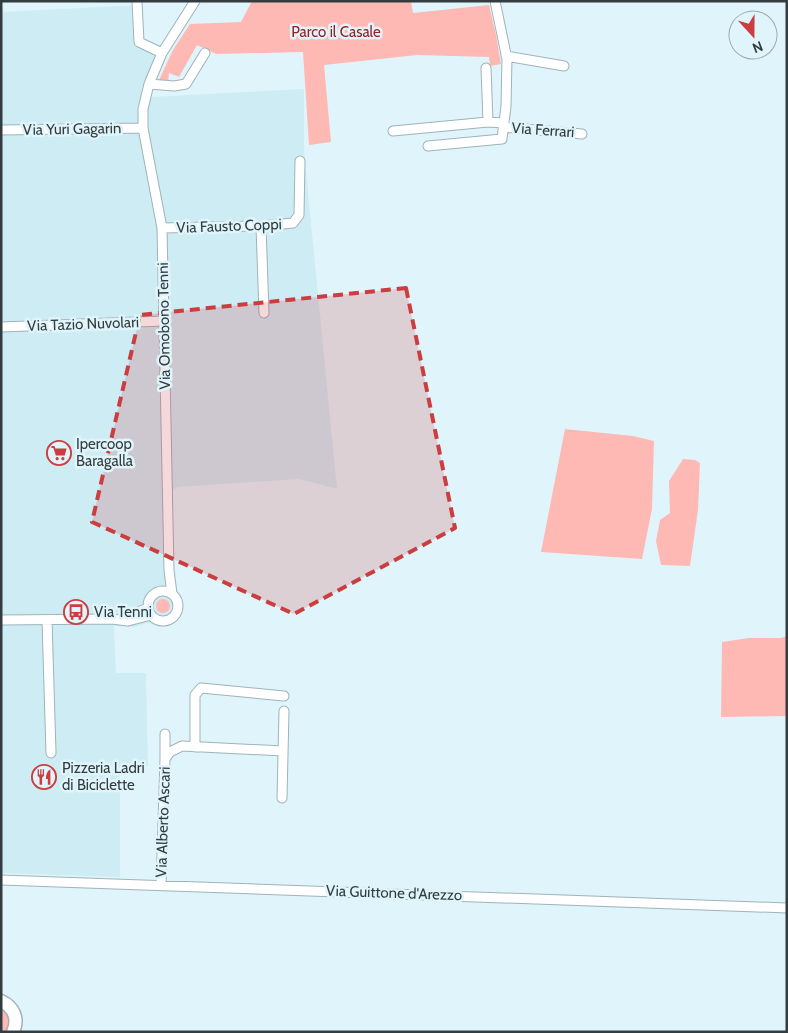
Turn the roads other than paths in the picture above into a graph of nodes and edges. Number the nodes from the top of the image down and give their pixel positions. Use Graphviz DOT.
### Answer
graph roads {
  1 [pos="137,1"];
  2 [pos="195,1"];
  3 [pos="495,1"];
  4 [pos="162,52"];
  5 [pos="205,53"];
  6 [pos="506,56"];
  7 [pos="564,66"];
  8 [pos="486,68"];
  9 [pos="149,84"];
  10 [pos="488,122"];
  11 [pos="504,125"];
  12 [pos="143,128"];
  13 [pos="1,130"];
  14 [pos="393,131"];
  15 [pos="582,134"];
  16 [pos="428,146"];
  17 [pos="300,161"];
  18 [pos="261,226"];
  19 [pos="162,228"];
  20 [pos="264,313"];
  21 [pos="164,321"];
  22 [pos="1,328"];
  23 [pos="169,570"];
  24 [pos="160,592"];
  25 [pos="172,594"];
  26 [pos="150,611"];
  27 [pos="47,620"];
  28 [pos="3,621"];
  29 [pos="284,696"];
  30 [pos="284,711"];
  31 [pos="164,734"];
  32 [pos="195,747"];
  33 [pos="283,752"];
  34 [pos="51,753"];
  35 [pos="165,759"];
  36 [pos="282,798"];
  37 [pos="1,880"];
  38 [pos="161,885"];
  39 [pos="787,908"];
  40 [pos="2,1001"];
  41 [pos="14,1032"];
  1 -- 4 [label="street"];
  2 -- 4 [label="street, Via Omobono Tenni"];
  3 -- 6 [label="street"];
  4 -- 9 [label="street, Via Omobono Tenni"];
  5 -- 9 [label="street"];
  6 -- 7 [label="street"];
  6 -- 11 [label="street"];
  8 -- 10 [label="street"];
  9 -- 12 [label="street, Via Omobono Tenni"];
  10 -- 11 [label="street, Via Ferrari"];
  10 -- 14 [label="street, Via Ferrari"];
  11 -- 15 [label="street, Via Ferrari"];
  11 -- 16 [label="street"];
  12 -- 13 [label="street, Via Yuri Gagarin"];
  12 -- 19 [label="street, Via Omobono Tenni"];
  17 -- 18 [label="street, Via Fausto Coppi"];
  18 -- 19 [label="street, Via Fausto Coppi"];
  18 -- 20 [label="street"];
  19 -- 21 [label="street, Via Omobono Tenni"];
  21 -- 22 [label="street, Via Tazio Nuvolari"];
  21 -- 23 [label="street, Via Omobono Tenni"];
  23 -- 24 [label="street, Via Omobono Tenni"];
  23 -- 25 [label="street, Via Omobono Tenni"];
  24 -- 25 [label="street"];
  24 -- 26 [label="street, Via Omobono Tenni"];
  25 -- 26 [label="street, Via Omobono Tenni"];
  26 -- 27 [label="street, Via Omobono Tenni"];
  27 -- 28 [label="street, Via Omobono Tenni"];
  27 -- 34 [label="street"];
  29 -- 32 [label="street"];
  30 -- 33 [label="street"];
  31 -- 35 [label="street, Via Alberto Ascari"];
  32 -- 33 [label="street, Via Alberto Ascari"];
  32 -- 35 [label="street, Via Alberto Ascari"];
  33 -- 36 [label="street"];
  35 -- 38 [label="street, Via Alberto Ascari"];
  37 -- 38 [label="street, Via Guittone d'Arezzo"];
  38 -- 39 [label="street, Via Guittone d'Arezzo"];
  40 -- 41 [label="main road"];
}
